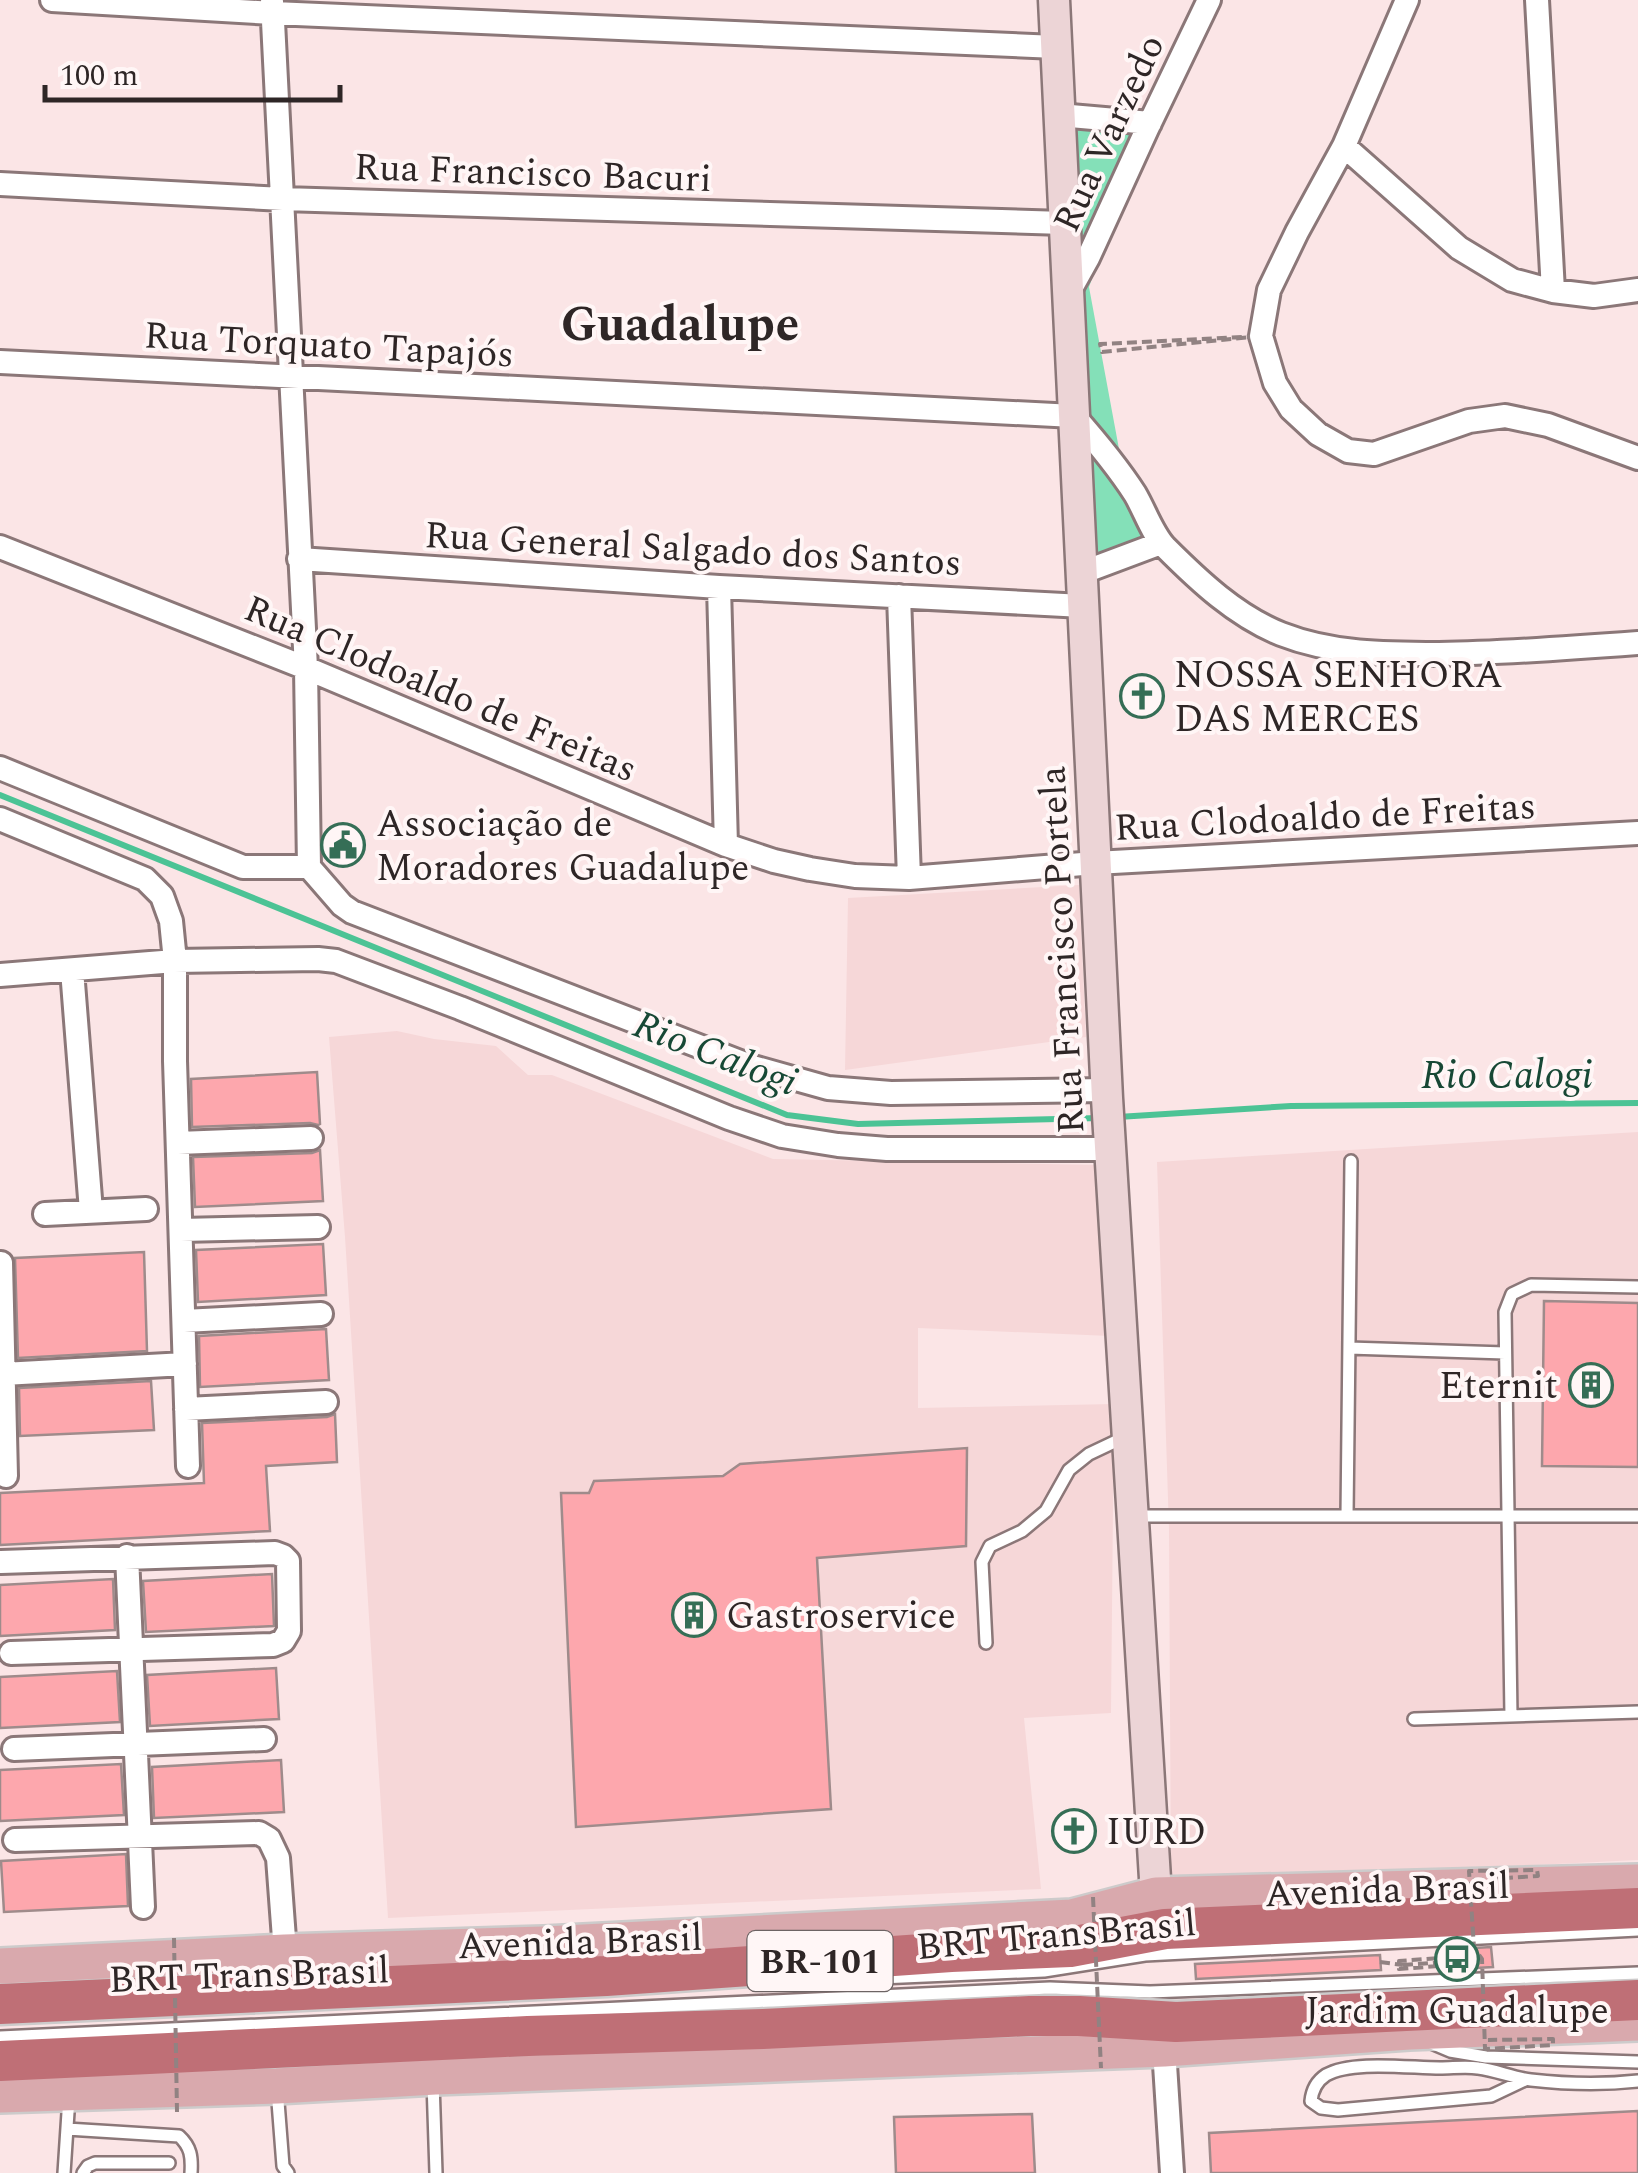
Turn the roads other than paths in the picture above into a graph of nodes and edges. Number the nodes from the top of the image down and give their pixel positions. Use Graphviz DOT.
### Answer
graph roads {
  1 [pos="52,0"];
  2 [pos="1054,0"];
  3 [pos="1209,0"];
  4 [pos="1407,0"];
  5 [pos="1538,0"];
  6 [pos="273,7"];
  7 [pos="1056,47"];
  8 [pos="1059,115"];
  9 [pos="1150,122"];
  10 [pos="1344,146"];
  11 [pos="0,184"];
  12 [pos="283,199"];
  13 [pos="1064,223"];
  14 [pos="1638,290"];
  15 [pos="1553,291"];
  16 [pos="1068,294"];
  17 [pos="0,362"];
  18 [pos="292,378"];
  19 [pos="1074,416"];
  20 [pos="1638,458"];
  21 [pos="1162,543"];
  22 [pos="0,547"];
  23 [pos="299,559"];
  24 [pos="1082,573"];
  25 [pos="719,588"];
  26 [pos="899,596"];
  27 [pos="1083,606"];
  28 [pos="1638,643"];
  29 [pos="306,668"];
  30 [pos="0,768"];
  31 [pos="0,819"];
  32 [pos="1638,833"];
  33 [pos="726,846"];
  34 [pos="1095,864"];
  35 [pos="308,868"];
  36 [pos="908,878"];
  37 [pos="175,961"];
  38 [pos="72,970"];
  39 [pos="0,975"];
  40 [pos="1107,1094"];
  41 [pos="311,1138"];
  42 [pos="178,1143"];
  43 [pos="1111,1144"];
  44 [pos="1351,1161"];
  45 [pos="146,1209"];
  46 [pos="91,1212"];
  47 [pos="46,1214"];
  48 [pos="318,1227"];
  49 [pos="181,1230"];
  50 [pos="1,1263"];
  51 [pos="1638,1287"];
  52 [pos="321,1314"];
  53 [pos="184,1321"];
  54 [pos="1349,1348"];
  55 [pos="1505,1353"];
  56 [pos="185,1364"];
  57 [pos="3,1374"];
  58 [pos="326,1402"];
  59 [pos="186,1409"];
  60 [pos="1128,1436"];
  61 [pos="188,1466"];
  62 [pos="6,1476"];
  63 [pos="1132,1516"];
  64 [pos="1347,1516"];
  65 [pos="1509,1516"];
  66 [pos="1638,1516"];
  67 [pos="127,1556"];
  68 [pos="1,1562"];
  69 [pos="986,1643"];
  70 [pos="131,1650"];
  71 [pos="11,1653"];
  72 [pos="1638,1712"];
  73 [pos="1511,1716"];
  74 [pos="1414,1719"];
  75 [pos="264,1739"];
  76 [pos="134,1744"];
  77 [pos="14,1748"];
  78 [pos="138,1835"];
  79 [pos="15,1840"];
  80 [pos="1638,1882"];
  81 [pos="1156,1896"];
  82 [pos="143,1907"];
  83 [pos="1638,1908"];
  84 [pos="1638,1930"];
  85 [pos="286,1952"];
  86 [pos="0,1966"];
  87 [pos="1638,1973"];
  88 [pos="829,1980"];
  89 [pos="614,1988"];
  90 [pos="1638,2000"];
  91 [pos="0,2004"];
  92 [pos="0,2014"];
  93 [pos="1638,2023"];
  94 [pos="1409,2032"];
  95 [pos="0,2037"];
  96 [pos="1164,2048"];
  97 [pos="0,2060"];
  98 [pos="1638,2062"];
  99 [pos="434,2077"];
  100 [pos="1525,2080"];
  101 [pos="1638,2082"];
  102 [pos="277,2086"];
  103 [pos="70,2092"];
  104 [pos="0,2095"];
  105 [pos="67,2129"];
  106 [pos="169,2163"];
  107 [pos="64,2173"];
  108 [pos="84,2173"];
  109 [pos="192,2173"];
  110 [pos="288,2173"];
  111 [pos="436,2173"];
  112 [pos="1172,2173"];
  1 -- 6 [label="street"];
  2 -- 7 [label="street, Rua Francisco Portela"];
  3 -- 9 [label="street, Rua Varzedo"];
  4 -- 10 [label="street"];
  5 -- 15 [label="street"];
  6 -- 7 [label="street"];
  6 -- 12 [label="street"];
  7 -- 8 [label="street, Rua Francisco Portela"];
  8 -- 9 [label="street"];
  8 -- 13 [label="street, Rua Francisco Portela"];
  9 -- 16 [label="street, Rua Varzedo"];
  10 -- 15 [label="street"];
  10 -- 20 [label="street"];
  11 -- 12 [label="street, Rua Francisco Bacuri"];
  12 -- 13 [label="street, Rua Francisco Bacuri"];
  12 -- 18 [label="street"];
  13 -- 16 [label="street, Rua Francisco Portela"];
  14 -- 15 [label="street"];
  16 -- 19 [label="street, Rua Francisco Portela"];
  17 -- 18 [label="street, Rua Torquato Tapajós"];
  18 -- 19 [label="street, Rua Torquato Tapajós"];
  18 -- 23 [label="street"];
  19 -- 21 [label="street"];
  19 -- 24 [label="street, Rua Francisco Portela"];
  21 -- 24 [label="street"];
  21 -- 28 [label="street"];
  22 -- 29 [label="street, Rua Clodoaldo de Freitas"];
  23 -- 25 [label="street, Rua General Salgado dos Santos"];
  23 -- 29 [label="street"];
  24 -- 27 [label="street, Rua Francisco Portela"];
  25 -- 26 [label="street, Rua General Salgado dos Santos"];
  25 -- 33 [label="street"];
  26 -- 27 [label="street, Rua General Salgado dos Santos"];
  26 -- 36 [label="street"];
  27 -- 34 [label="street, Rua Francisco Portela"];
  29 -- 33 [label="street, Rua Clodoaldo de Freitas"];
  29 -- 35 [label="street"];
  30 -- 35 [label="street"];
  31 -- 37 [label="street"];
  32 -- 34 [label="street, Rua Clodoaldo de Freitas"];
  33 -- 36 [label="street, Rua Clodoaldo de Freitas"];
  34 -- 36 [label="street, Rua Clodoaldo de Freitas"];
  34 -- 40 [label="street, Rua Francisco Portela"];
  35 -- 40 [label="street"];
  37 -- 38 [label="street"];
  37 -- 42 [label="street"];
  37 -- 43 [label="street"];
  38 -- 39 [label="street"];
  38 -- 46 [label="street"];
  40 -- 43 [label="street, Rua Francisco Portela"];
  41 -- 42 [label="street"];
  42 -- 49 [label="street"];
  43 -- 60 [label="street, Rua Francisco Portela"];
  44 -- 54 [label="lane"];
  45 -- 46 [label="street"];
  46 -- 47 [label="street"];
  48 -- 49 [label="street"];
  49 -- 53 [label="street"];
  50 -- 57 [label="street"];
  51 -- 55 [label="lane"];
  52 -- 53 [label="street"];
  53 -- 56 [label="street"];
  54 -- 55 [label="lane"];
  54 -- 64 [label="lane"];
  55 -- 65 [label="lane"];
  56 -- 57 [label="street"];
  56 -- 59 [label="street"];
  57 -- 62 [label="street"];
  58 -- 59 [label="street"];
  59 -- 61 [label="street"];
  60 -- 63 [label="street, Rua Francisco Portela"];
  60 -- 69 [label="lane"];
  63 -- 64 [label="lane"];
  63 -- 81 [label="street, Rua Francisco Portela"];
  64 -- 65 [label="lane"];
  65 -- 66 [label="lane"];
  65 -- 73 [label="lane"];
  67 -- 68 [label="street"];
  67 -- 70 [label="street"];
  67 -- 70 [label="street"];
  70 -- 71 [label="street"];
  70 -- 76 [label="street"];
  72 -- 73 [label="lane"];
  73 -- 74 [label="lane"];
  75 -- 76 [label="street"];
  76 -- 77 [label="street"];
  76 -- 78 [label="street"];
  78 -- 79 [label="street"];
  78 -- 82 [label="street"];
  78 -- 85 [label="street"];
  80 -- 81 [label="main road, Avenida Brasil"];
  81 -- 85 [label="main road, Avenida Brasil"];
  83 -- 91 [label="highway, Avenida Brasil / BR-101"];
  84 -- 88 [label="lane, BRT TransBrasil"];
  85 -- 86 [label="main road, Avenida Brasil"];
  87 -- 95 [label="lane, BRT TransBrasil"];
  89 -- 92 [label="lane, BRT TransBrasil"];
  90 -- 97 [label="highway, BR-101"];
  93 -- 94 [label="main road"];
  94 -- 96 [label="main road"];
  94 -- 98 [label="lane"];
  96 -- 99 [label="main road"];
  96 -- 112 [label="street"];
  99 -- 102 [label="main road"];
  99 -- 111 [label="lane"];
  100 -- 100 [label="lane"];
  100 -- 101 [label="lane"];
  102 -- 103 [label="main road"];
  102 -- 110 [label="lane"];
  103 -- 104 [label="main road"];
  103 -- 105 [label="lane"];
  105 -- 107 [label="lane"];
  105 -- 109 [label="lane"];
  106 -- 108 [label="lane"];
}
